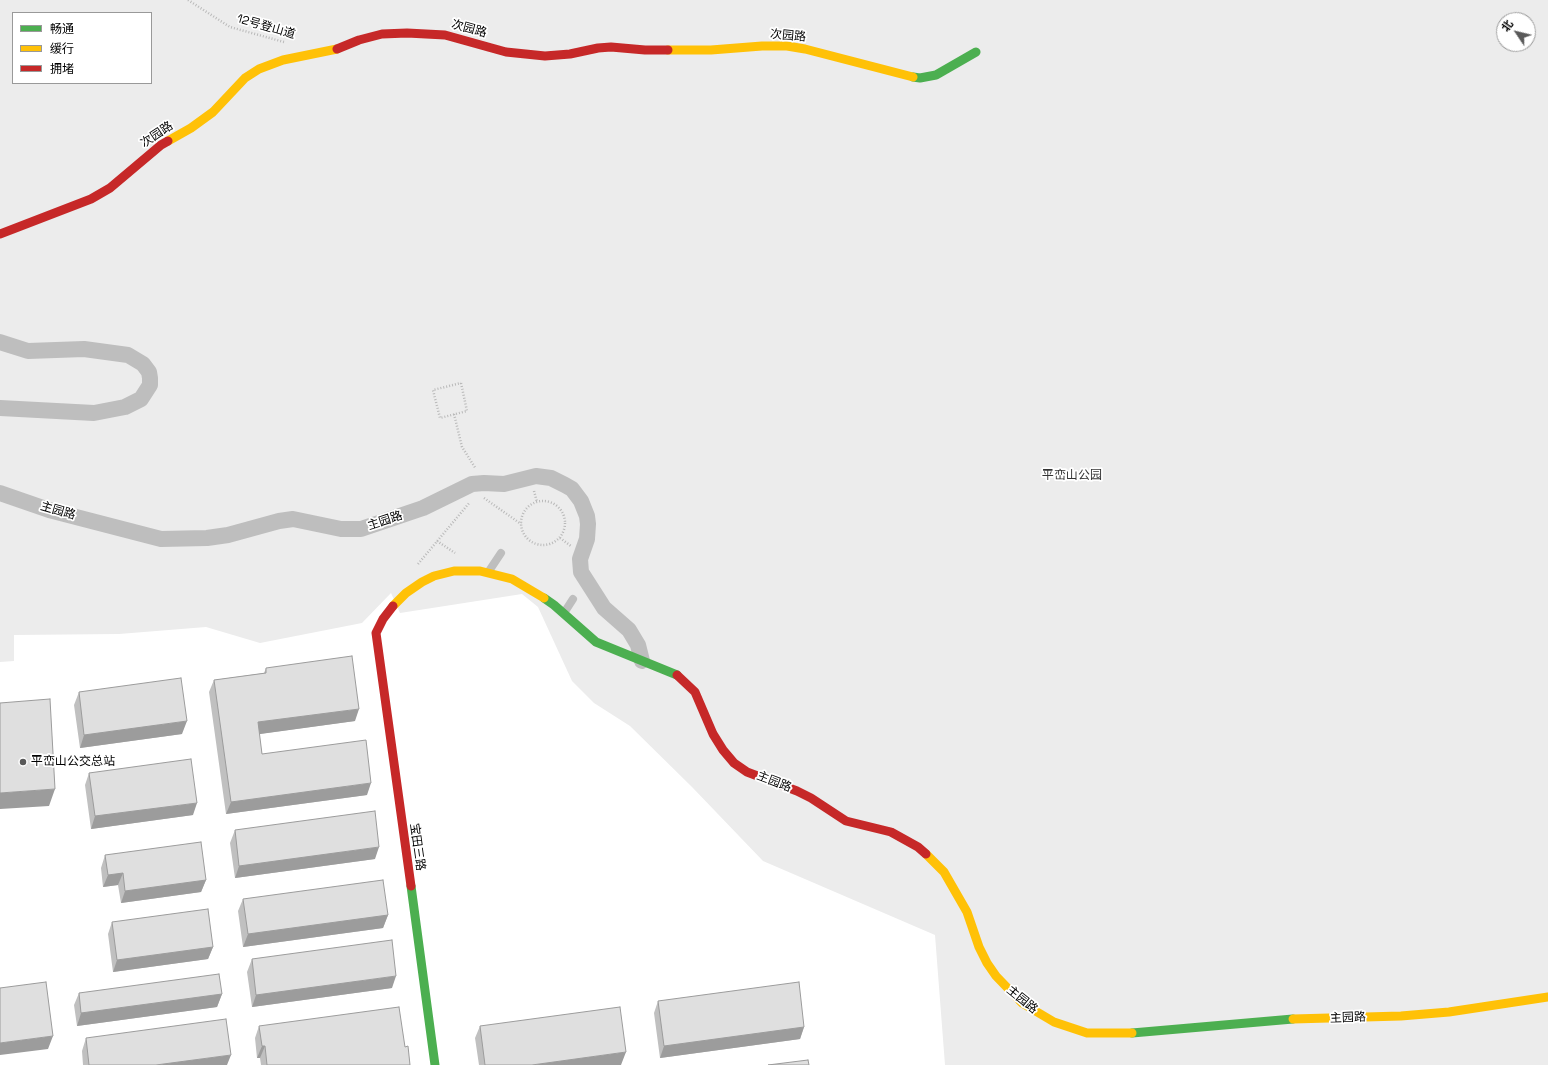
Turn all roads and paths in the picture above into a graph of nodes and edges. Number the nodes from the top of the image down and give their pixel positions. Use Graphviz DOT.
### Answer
graph roads {
  1 [pos="188,0"];
  2 [pos="291,44"];
  3 [pos="976,52"];
  4 [pos="0,234"];
  5 [pos="0,342"];
  6 [pos="0,408"];
  7 [pos="454,414"];
  8 [pos="480,488"];
  9 [pos="0,492"];
  10 [pos="521,524"];
  11 [pos="437,541"];
  12 [pos="501,554"];
  13 [pos="460,557"];
  14 [pos="418,564"];
  15 [pos="488,572"];
  16 [pos="573,598"];
  17 [pos="564,614"];
  18 [pos="376,633"];
  19 [pos="642,661"];
  20 [pos="1548,997"];
  21 [pos="435,1065"];
  1 -- 2 [label="path, 12号登山道"];
  3 -- 4 [label="street, 次园路"];
  5 -- 6 [label="street"];
  7 -- 7 [label="path"];
  7 -- 8 [label="path"];
  8 -- 9 [label="street, 主园路"];
  8 -- 10 [label="path"];
  8 -- 11 [label="path"];
  8 -- 19 [label="street, 主园路"];
  10 -- 10 [label="path"];
  11 -- 13 [label="path"];
  11 -- 14 [label="path"];
  12 -- 15 [label="lane"];
  15 -- 17 [label="street, 主园路"];
  15 -- 18 [label="street, 主园路"];
  16 -- 17 [label="lane"];
  17 -- 19 [label="street, 主园路"];
  18 -- 21 [label="street, 宝田三路"];
  19 -- 20 [label="street, 主园路"];
}
